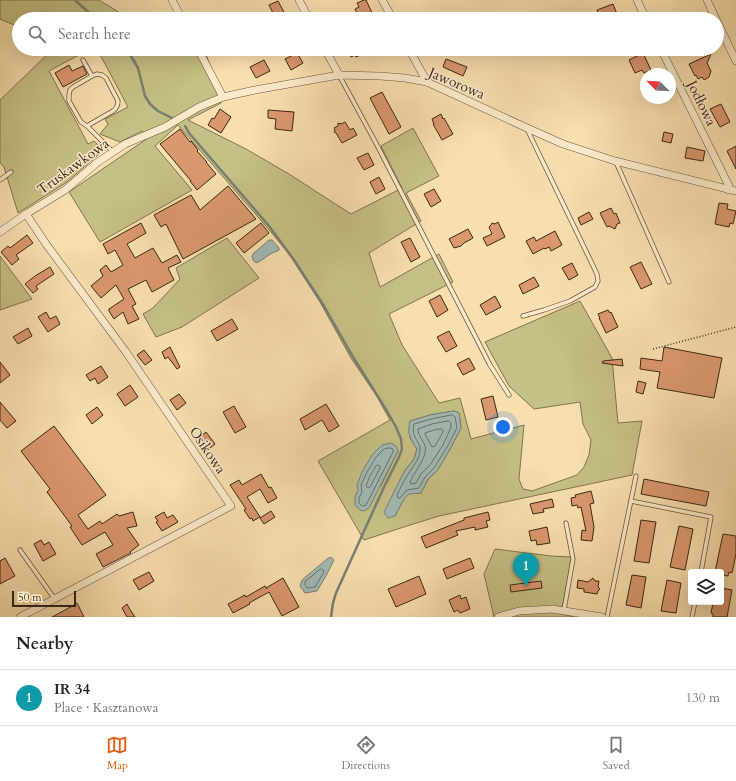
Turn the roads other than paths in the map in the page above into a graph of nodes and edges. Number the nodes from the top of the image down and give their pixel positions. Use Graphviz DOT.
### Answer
graph roads {
  1 [pos="172,0"];
  2 [pos="299,0"];
  3 [pos="382,0"];
  4 [pos="637,0"];
  5 [pos="707,0"];
  6 [pos="178,12"];
  7 [pos="305,12"];
  8 [pos="389,12"];
  9 [pos="643,12"];
  10 [pos="712,12"];
  11 [pos="724,36"];
  12 [pos="202,56"];
  13 [pos="329,56"];
  14 [pos="413,56"];
  15 [pos="664,56"];
  16 [pos="83,60"];
  17 [pos="736,61"];
  18 [pos="339,75"];
  19 [pos="92,76"];
  20 [pos="427,82"];
  21 [pos="222,97"];
  22 [pos="87,126"];
  23 [pos="165,127"];
  24 [pos="527,128"];
  25 [pos="113,152"];
  26 [pos="615,161"];
  27 [pos="11,172"];
  28 [pos="0,180"];
  29 [pos="732,191"];
  30 [pos="26,214"];
  31 [pos="0,232"];
  32 [pos="669,282"];
  33 [pos="523,316"];
  34 [pos="509,395"];
  35 [pos="636,476"];
  36 [pos="631,501"];
  37 [pos="566,523"];
  38 [pos="20,550"];
  39 [pos="702,569"];
  40 [pos="55,599"];
  41 [pos="694,605"];
  42 [pos="564,610"];
  43 [pos="20,617"];
  44 [pos="498,617"];
  45 [pos="602,617"];
  46 [pos="606,617"];
  47 [pos="692,617"];
  1 -- 6 [label="street"];
  2 -- 7 [label="street"];
  3 -- 8 [label="street"];
  4 -- 9 [label="street"];
  5 -- 10 [label="street"];
  11 -- 17 [label="street"];
  12 -- 21 [label="street"];
  13 -- 18 [label="street"];
  14 -- 20 [label="street"];
  15 -- 29 [label="street, Jodłowa"];
  16 -- 19 [label="lane"];
  18 -- 20 [label="street, Jaworowa"];
  18 -- 21 [label="street, Jaworowa"];
  18 -- 34 [label="lane"];
  19 -- 22 [label="lane"];
  19 -- 22 [label="lane"];
  20 -- 24 [label="street, Jaworowa"];
  21 -- 23 [label="street, Jaworowa"];
  22 -- 25 [label="lane"];
  23 -- 25 [label="street, Truskawkowa"];
  24 -- 26 [label="street, Jaworowa"];
  24 -- 33 [label="lane"];
  25 -- 30 [label="street, Truskawkowa"];
  26 -- 29 [label="street, Jaworowa"];
  26 -- 32 [label="lane"];
  27 -- 28 [label="lane"];
  30 -- 31 [label="street, Truskawkowa"];
  30 -- 40 [label="street, Osikowa"];
  35 -- 36 [label="lane"];
  36 -- 39 [label="lane"];
  36 -- 46 [label="lane"];
  37 -- 42 [label="lane"];
  38 -- 40 [label="lane"];
  40 -- 43 [label="street, Osikowa"];
  41 -- 47 [label="lane"];
  42 -- 44 [label="street"];
  42 -- 45 [label="street"];
}
